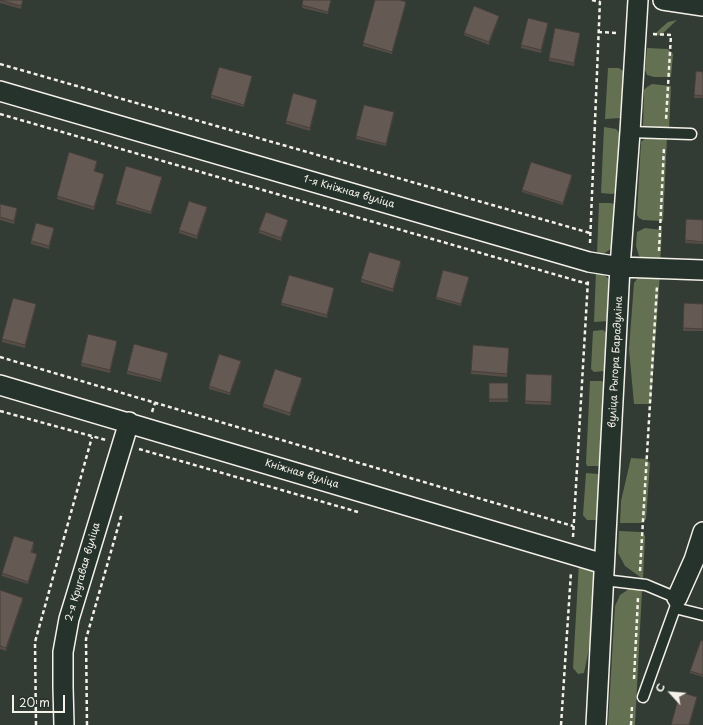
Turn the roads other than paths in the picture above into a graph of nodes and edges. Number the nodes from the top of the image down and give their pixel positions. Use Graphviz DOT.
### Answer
graph roads {
  1 [pos="638,0"];
  2 [pos="663,0"];
  3 [pos="703,6"];
  4 [pos="0,91"];
  5 [pos="630,132"];
  6 [pos="692,134"];
  7 [pos="620,267"];
  8 [pos="703,270"];
  9 [pos="0,385"];
  10 [pos="129,422"];
  11 [pos="703,532"];
  12 [pos="604,572"];
  13 [pos="676,603"];
  14 [pos="703,615"];
  15 [pos="643,697"];
  16 [pos="64,725"];
  17 [pos="596,725"];
  1 -- 5 [label="street, вуліца Рыгора Барадуліна"];
  2 -- 3 [label="street"];
  4 -- 7 [label="street, 1-я Кніжная вуліца"];
  5 -- 6 [label="lane"];
  5 -- 7 [label="street, вуліца Рыгора Барадуліна"];
  7 -- 8 [label="street, 1-я Кніжная вуліца"];
  7 -- 12 [label="street, вуліца Рыгора Барадуліна"];
  9 -- 10 [label="street, Кніжная вуліца"];
  10 -- 12 [label="street, Кніжная вуліца"];
  10 -- 16 [label="street, 2-я Кругавая вуліца"];
  11 -- 13 [label="street"];
  12 -- 13 [label="lane"];
  12 -- 17 [label="street, вуліца Рыгора Барадуліна"];
  13 -- 14 [label="lane"];
  13 -- 15 [label="lane"];
}
